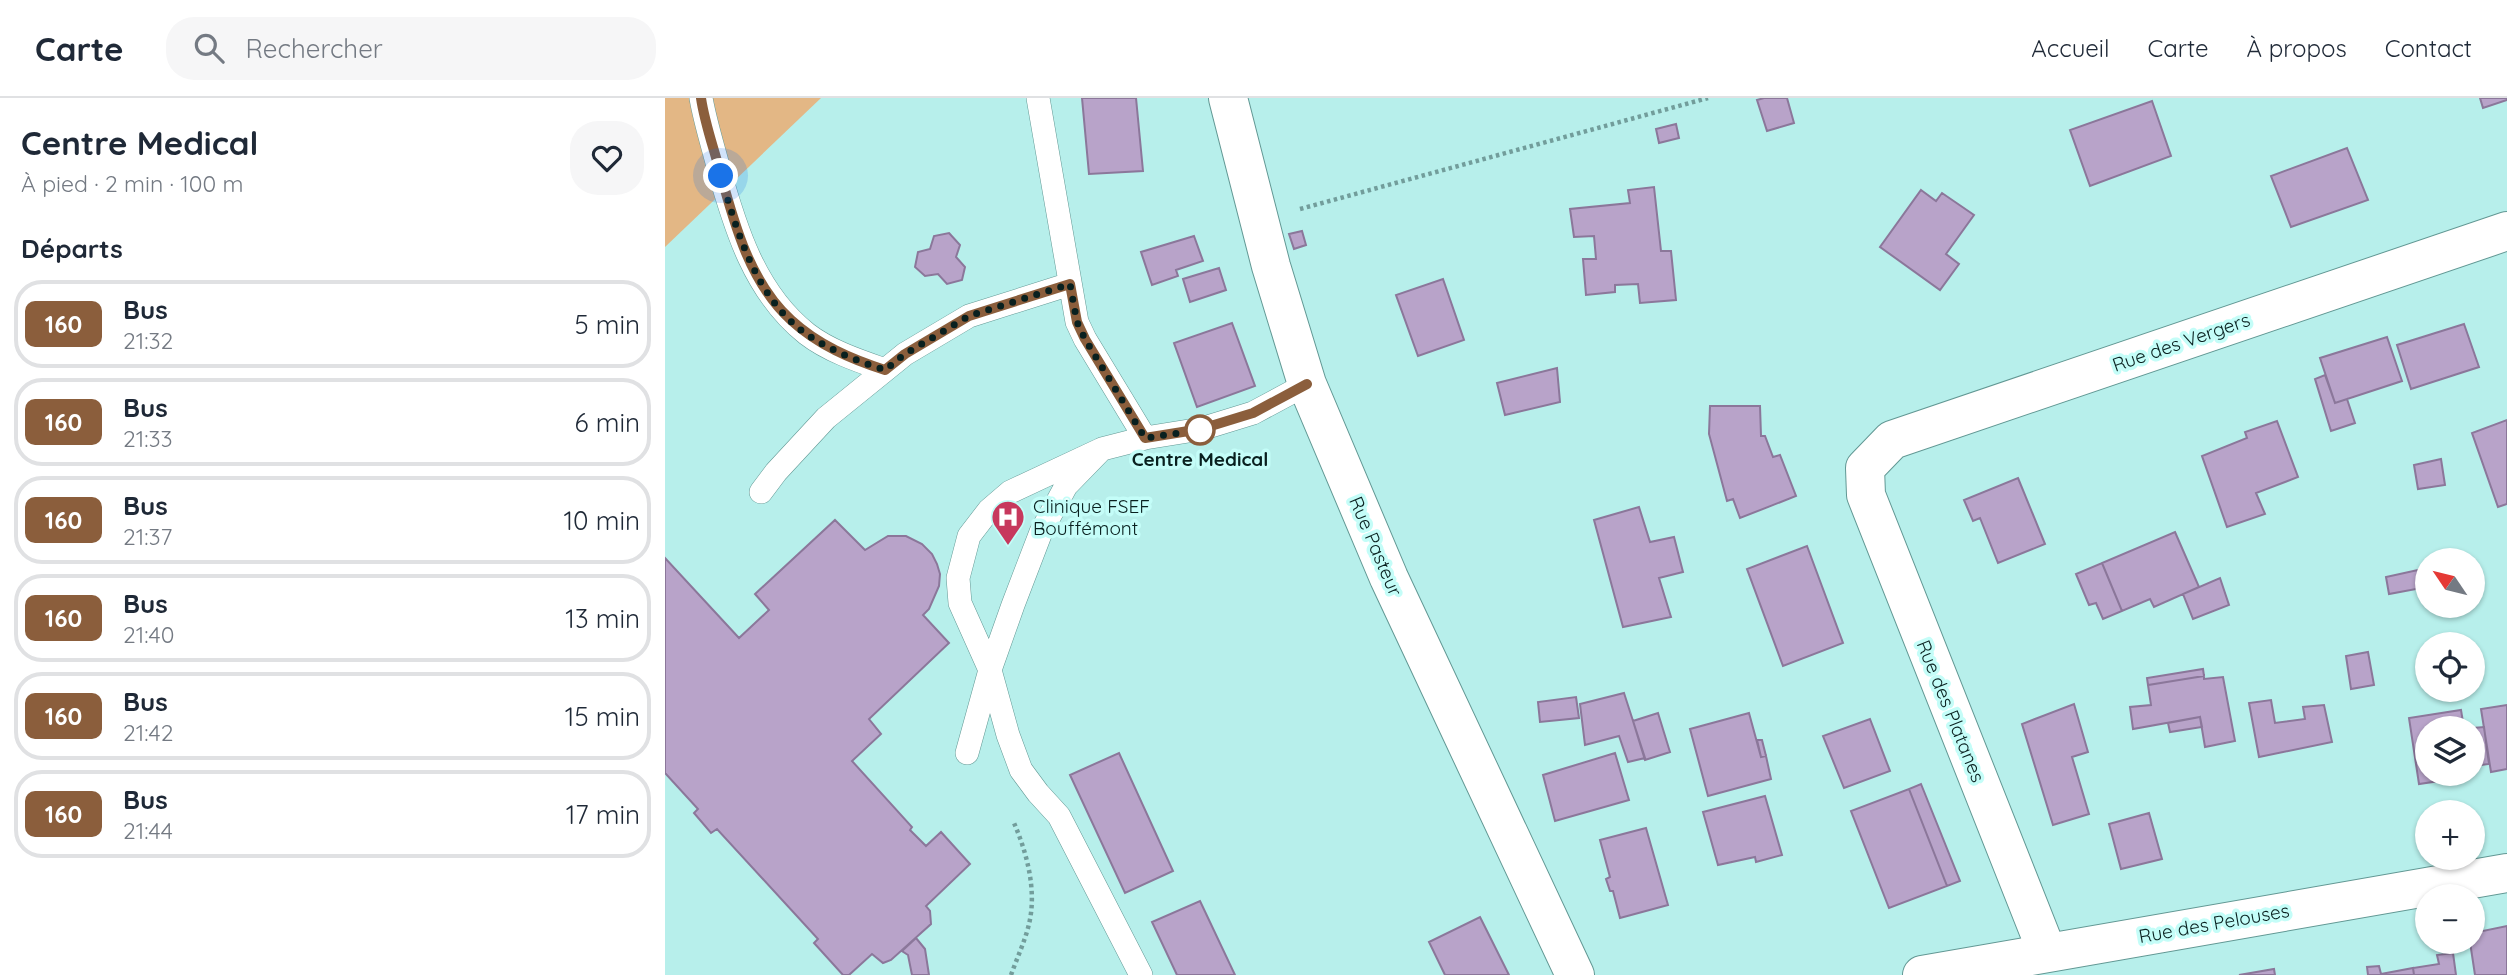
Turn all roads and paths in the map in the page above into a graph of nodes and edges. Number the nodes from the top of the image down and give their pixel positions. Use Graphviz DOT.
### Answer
graph roads {
  1 [pos="701,98"];
  2 [pos="1038,98"];
  3 [pos="1228,98"];
  4 [pos="1707,98"];
  5 [pos="1259,220"];
  6 [pos="2507,231"];
  7 [pos="1070,284"];
  8 [pos="885,370"];
  9 [pos="1307,384"];
  10 [pos="1145,438"];
  11 [pos="1102,449"];
  12 [pos="1865,468"];
  13 [pos="761,492"];
  14 [pos="990,670"];
  15 [pos="967,753"];
  16 [pos="1009,811"];
  17 [pos="2507,873"];
  18 [pos="2047,952"];
  19 [pos="1011,975"];
  20 [pos="1141,975"];
  21 [pos="1575,975"];
  22 [pos="1922,975"];
  1 -- 8 [label="lane"];
  2 -- 7 [label="lane"];
  3 -- 5 [label="street, Rue Pasteur"];
  4 -- 5 [label="path"];
  5 -- 9 [label="street, Rue Pasteur"];
  6 -- 12 [label="street, Rue des Vergers"];
  7 -- 8 [label="lane"];
  7 -- 10 [label="lane"];
  8 -- 13 [label="lane"];
  9 -- 10 [label="lane"];
  9 -- 21 [label="street, Rue Pasteur"];
  10 -- 11 [label="lane"];
  11 -- 14 [label="lane"];
  11 -- 14 [label="lane"];
  12 -- 18 [label="street, Rue des Platanes"];
  14 -- 15 [label="lane"];
  14 -- 20 [label="lane"];
  16 -- 19 [label="path"];
  17 -- 18 [label="street, Rue des Pelouses"];
  18 -- 22 [label="street, Rue des Pelouses"];
}
